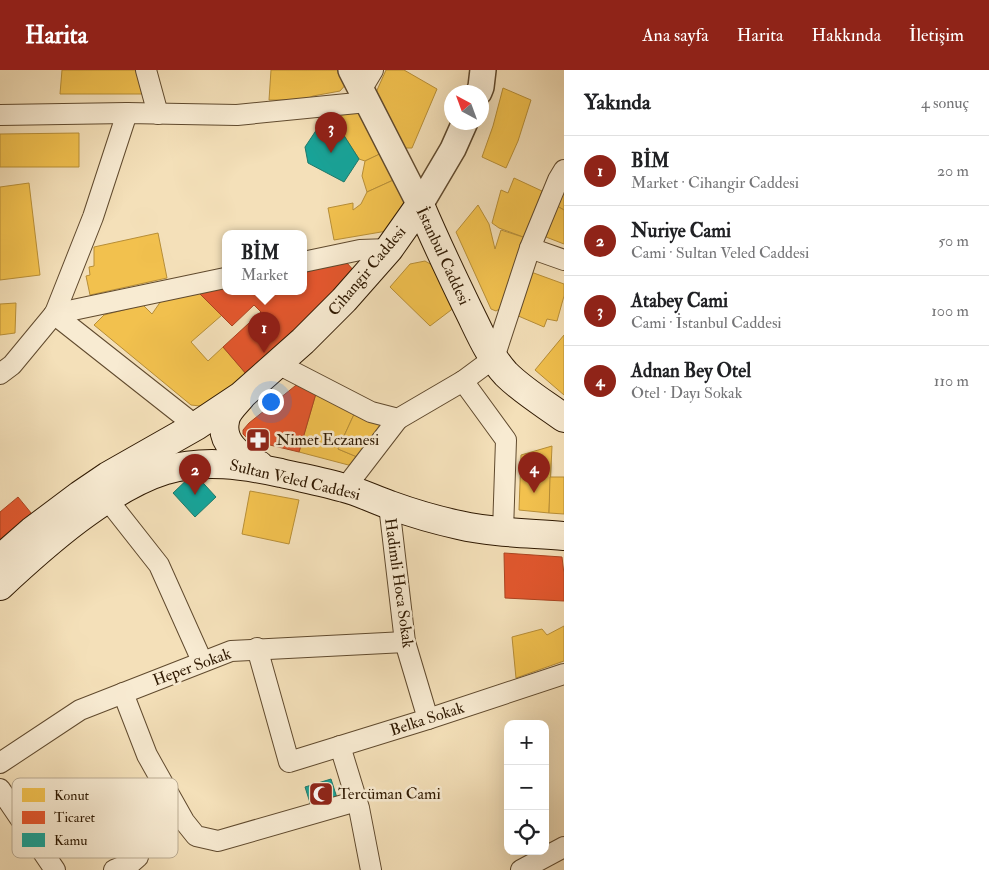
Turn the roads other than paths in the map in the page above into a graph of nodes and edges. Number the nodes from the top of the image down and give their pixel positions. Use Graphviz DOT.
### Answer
graph roads {
  1 [pos="146,70"];
  2 [pos="483,70"];
  3 [pos="363,83"];
  4 [pos="481,85"];
  5 [pos="127,113"];
  6 [pos="158,114"];
  7 [pos="0,115"];
  8 [pos="461,130"];
  9 [pos="564,170"];
  10 [pos="420,205"];
  11 [pos="530,248"];
  12 [pos="390,249"];
  13 [pos="444,259"];
  14 [pos="564,260"];
  15 [pos="307,261"];
  16 [pos="222,279"];
  17 [pos="54,314"];
  18 [pos="494,358"];
  19 [pos="278,364"];
  20 [pos="0,374"];
  21 [pos="462,382"];
  22 [pos="241,396"];
  23 [pos="564,418"];
  24 [pos="398,419"];
  25 [pos="196,426"];
  26 [pos="273,472"];
  27 [pos="345,488"];
  28 [pos="107,499"];
  29 [pos="389,505"];
  30 [pos="502,531"];
  31 [pos="564,536"];
  32 [pos="0,559"];
  33 [pos="0,586"];
  34 [pos="405,642"];
  35 [pos="257,648"];
  36 [pos="202,661"];
  37 [pos="564,674"];
  38 [pos="123,693"];
  39 [pos="428,719"];
  40 [pos="340,746"];
  41 [pos="0,763"];
  42 [pos="160,778"];
  43 [pos="0,789"];
  44 [pos="357,801"];
  45 [pos="12,807"];
  46 [pos="178,810"];
  47 [pos="564,849"];
  48 [pos="47,858"];
  49 [pos="138,858"];
  50 [pos="55,870"];
  51 [pos="114,870"];
  52 [pos="371,870"];
  53 [pos="521,870"];
  1 -- 6 [label="street"];
  2 -- 4 [label="street"];
  3 -- 6 [label="street"];
  3 -- 10 [label="street, İstanbul Caddesi"];
  5 -- 6 [label="street"];
  5 -- 7 [label="street"];
  5 -- 17 [label="street"];
  8 -- 10 [label="street, Cihangir Caddesi"];
  9 -- 11 [label="street"];
  10 -- 12 [label="main road, Cihangir Caddesi"];
  10 -- 13 [label="main road, İstanbul Caddesi"];
  11 -- 14 [label="street"];
  11 -- 18 [label="street"];
  12 -- 13 [label="main road"];
  12 -- 15 [label="street"];
  12 -- 19 [label="main road, Cihangir Caddesi"];
  13 -- 18 [label="main road, İstanbul Caddesi"];
  16 -- 17 [label="street"];
  17 -- 20 [label="street"];
  17 -- 25 [label="street"];
  18 -- 21 [label="street"];
  18 -- 23 [label="main road, İstanbul Caddesi"];
  19 -- 22 [label="main road, Cihangir Caddesi"];
  19 -- 24 [label="street"];
  21 -- 24 [label="street"];
  21 -- 30 [label="street"];
  22 -- 25 [label="main road"];
  22 -- 26 [label="main road"];
  24 -- 27 [label="street"];
  25 -- 32 [label="main road"];
  26 -- 27 [label="main road, Sultan Veled Caddesi"];
  26 -- 28 [label="main road, Sultan Veled Caddesi"];
  27 -- 29 [label="main road, Sultan Veled Caddesi"];
  28 -- 33 [label="main road, Sultan Veled Caddesi"];
  28 -- 36 [label="street"];
  29 -- 30 [label="main road, Sultan Veled Caddesi"];
  29 -- 34 [label="street, Hadimli Hoca Sokak"];
  30 -- 31 [label="main road, Sultan Veled Caddesi"];
  34 -- 35 [label="street, Heper Sokak"];
  34 -- 39 [label="street, Hadimli Hoca Sokak"];
  35 -- 36 [label="street, Heper Sokak"];
  35 -- 40 [label="street, Belka Sokak"];
  36 -- 38 [label="street, Heper Sokak"];
  37 -- 39 [label="street, Belka Sokak"];
  38 -- 41 [label="street, Heper Sokak"];
  38 -- 42 [label="street"];
  39 -- 40 [label="street, Belka Sokak"];
  40 -- 44 [label="street"];
  43 -- 45 [label="street"];
  44 -- 46 [label="street"];
  44 -- 52 [label="street"];
  47 -- 53 [label="street"];
  48 -- 50 [label="street"];
  49 -- 51 [label="street"];
}
